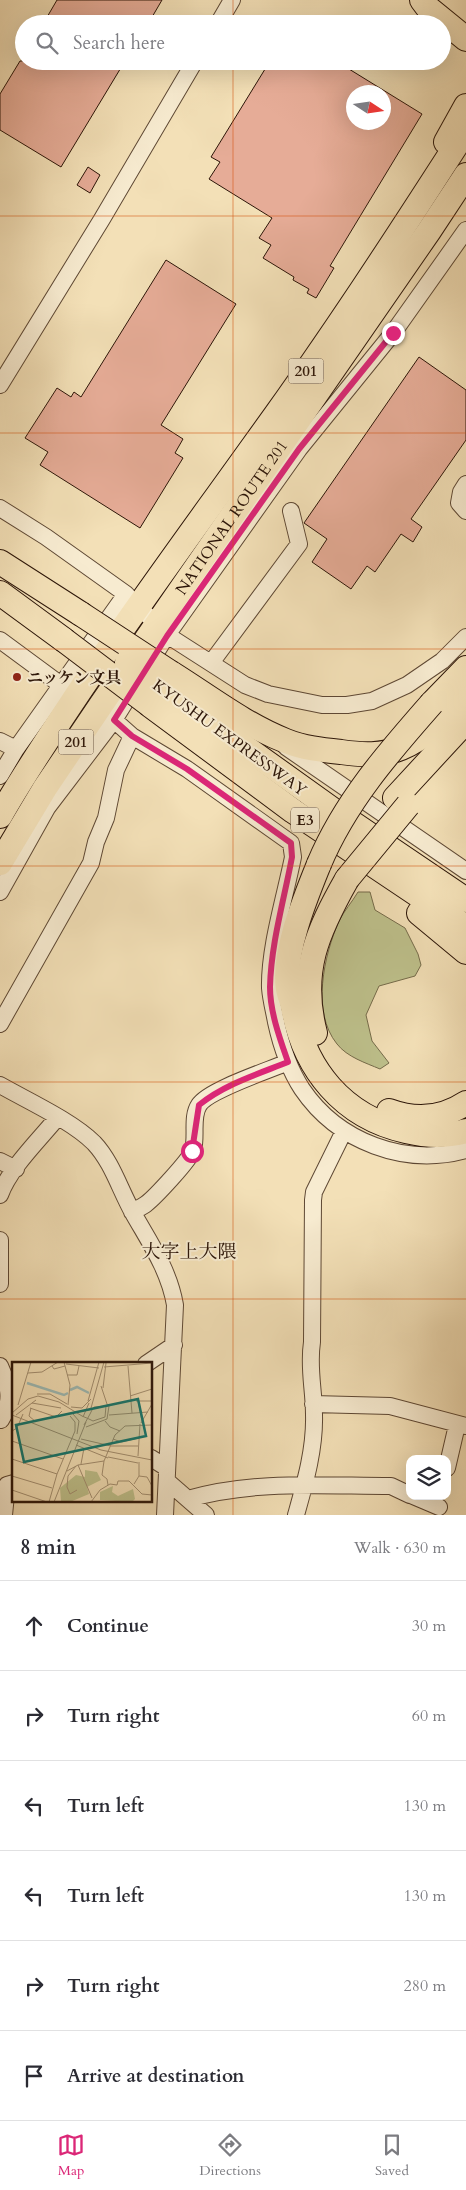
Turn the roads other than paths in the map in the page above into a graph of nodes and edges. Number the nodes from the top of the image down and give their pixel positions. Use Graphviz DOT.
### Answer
graph roads {
  1 [pos="232,0"];
  2 [pos="422,0"];
  3 [pos="440,0"];
  4 [pos="223,15"];
  5 [pos="437,15"];
  6 [pos="466,23"];
  7 [pos="451,27"];
  8 [pos="466,39"];
  9 [pos="190,70"];
  10 [pos="466,106"];
  11 [pos="466,130"];
  12 [pos="466,175"];
  13 [pos="466,202"];
  14 [pos="466,230"];
  15 [pos="429,231"];
  16 [pos="396,239"];
  17 [pos="0,385"];
  18 [pos="466,484"];
  19 [pos="0,508"];
  20 [pos="291,510"];
  21 [pos="466,511"];
  22 [pos="0,562"];
  23 [pos="0,566"];
  24 [pos="0,593"];
  25 [pos="131,600"];
  26 [pos="74,626"];
  27 [pos="162,629"];
  28 [pos="466,637"];
  29 [pos="0,640"];
  30 [pos="210,664"];
  31 [pos="466,668"];
  32 [pos="62,685"];
  33 [pos="160,688"];
  34 [pos="466,695"];
  35 [pos="114,720"];
  36 [pos="466,721"];
  37 [pos="264,731"];
  38 [pos="132,736"];
  39 [pos="0,741"];
  40 [pos="466,742"];
  41 [pos="16,749"];
  42 [pos="0,776"];
  43 [pos="401,802"];
  44 [pos="293,811"];
  45 [pos="0,816"];
  46 [pos="0,863"];
  47 [pos="334,871"];
  48 [pos="466,871"];
  49 [pos="0,892"];
  50 [pos="466,900"];
  51 [pos="466,927"];
  52 [pos="466,952"];
  53 [pos="0,1024"];
  54 [pos="288,1062"];
  55 [pos="0,1085"];
  56 [pos="466,1103"];
  57 [pos="57,1118"];
  58 [pos="344,1131"];
  59 [pos="466,1131"];
  60 [pos="466,1150"];
  61 [pos="0,1161"];
  62 [pos="16,1169"];
  63 [pos="0,1195"];
  64 [pos="132,1212"];
  65 [pos="0,1240"];
  66 [pos="0,1284"];
  67 [pos="174,1345"];
  68 [pos="149,1362"];
  69 [pos="0,1366"];
  70 [pos="313,1404"];
  71 [pos="5,1422"];
  72 [pos="461,1426"];
  73 [pos="451,1456"];
  74 [pos="159,1468"];
  75 [pos="12,1484"];
  76 [pos="304,1486"];
  77 [pos="406,1493"];
  78 [pos="188,1499"];
  79 [pos="424,1500"];
  80 [pos="439,1506"];
  81 [pos="4,1515"];
  82 [pos="165,1515"];
  83 [pos="206,1515"];
  84 [pos="296,1515"];
  1 -- 4 [label="street"];
  2 -- 5 [label="highway"];
  3 -- 6 [label="highway"];
  7 -- 8 [label="highway"];
  9 -- 17 [label="street"];
  10 -- 16 [label="highway"];
  11 -- 16 [label="highway, NATIONAL ROUTE 201 / 201"];
  12 -- 15 [label="highway, NATIONAL ROUTE 201 / 201"];
  13 -- 15 [label="highway"];
  14 -- 27 [label="street"];
  15 -- 27 [label="highway, NATIONAL ROUTE 201 / 201"];
  16 -- 25 [label="highway, NATIONAL ROUTE 201 / 201"];
  18 -- 21 [label="street"];
  19 -- 25 [label="street"];
  20 -- 30 [label="street"];
  22 -- 26 [label="highway"];
  23 -- 26 [label="highway, KYUSHU EXPRESSWAY / E3"];
  24 -- 26 [label="highway, KYUSHU EXPRESSWAY / E3"];
  25 -- 27 [label="street"];
  25 -- 32 [label="street"];
  25 -- 45 [label="highway, NATIONAL ROUTE 201 / 201"];
  26 -- 33 [label="highway, KYUSHU EXPRESSWAY / E3, bridge"];
  26 -- 33 [label="highway, bridge"];
  27 -- 30 [label="street"];
  27 -- 35 [label="street"];
  27 -- 46 [label="highway, NATIONAL ROUTE 201 / 201"];
  28 -- 30 [label="street"];
  29 -- 32 [label="street"];
  31 -- 47 [label="highway, bridge"];
  32 -- 41 [label="street"];
  33 -- 37 [label="highway"];
  33 -- 44 [label="highway, KYUSHU EXPRESSWAY / E3"];
  33 -- 50 [label="highway, KYUSHU EXPRESSWAY / E3"];
  34 -- 37 [label="highway"];
  35 -- 38 [label="street"];
  35 -- 49 [label="street"];
  36 -- 43 [label="highway"];
  37 -- 48 [label="street"];
  38 -- 53 [label="street"];
  38 -- 54 [label="street"];
  39 -- 41 [label="street"];
  40 -- 43 [label="highway"];
  41 -- 42 [label="street"];
  43 -- 47 [label="highway"];
  44 -- 51 [label="highway, KYUSHU EXPRESSWAY / E3"];
  44 -- 52 [label="highway"];
  47 -- 56 [label="highway"];
  47 -- 59 [label="highway"];
  54 -- 58 [label="street"];
  54 -- 64 [label="street"];
  55 -- 57 [label="street"];
  57 -- 62 [label="street"];
  57 -- 64 [label="street"];
  58 -- 60 [label="street"];
  58 -- 70 [label="street"];
  61 -- 62 [label="street"];
  62 -- 63 [label="street"];
  64 -- 67 [label="street"];
  65 -- 66 [label="street"];
  67 -- 68 [label="street"];
  67 -- 74 [label="street"];
  69 -- 71 [label="street"];
  70 -- 72 [label="street"];
  70 -- 76 [label="street"];
  72 -- 73 [label="street"];
  74 -- 78 [label="street"];
  74 -- 82 [label="street"];
  75 -- 81 [label="street"];
  76 -- 77 [label="street"];
  76 -- 78 [label="street"];
  76 -- 84 [label="street"];
  78 -- 83 [label="street"];
  79 -- 80 [label="street"];
}
